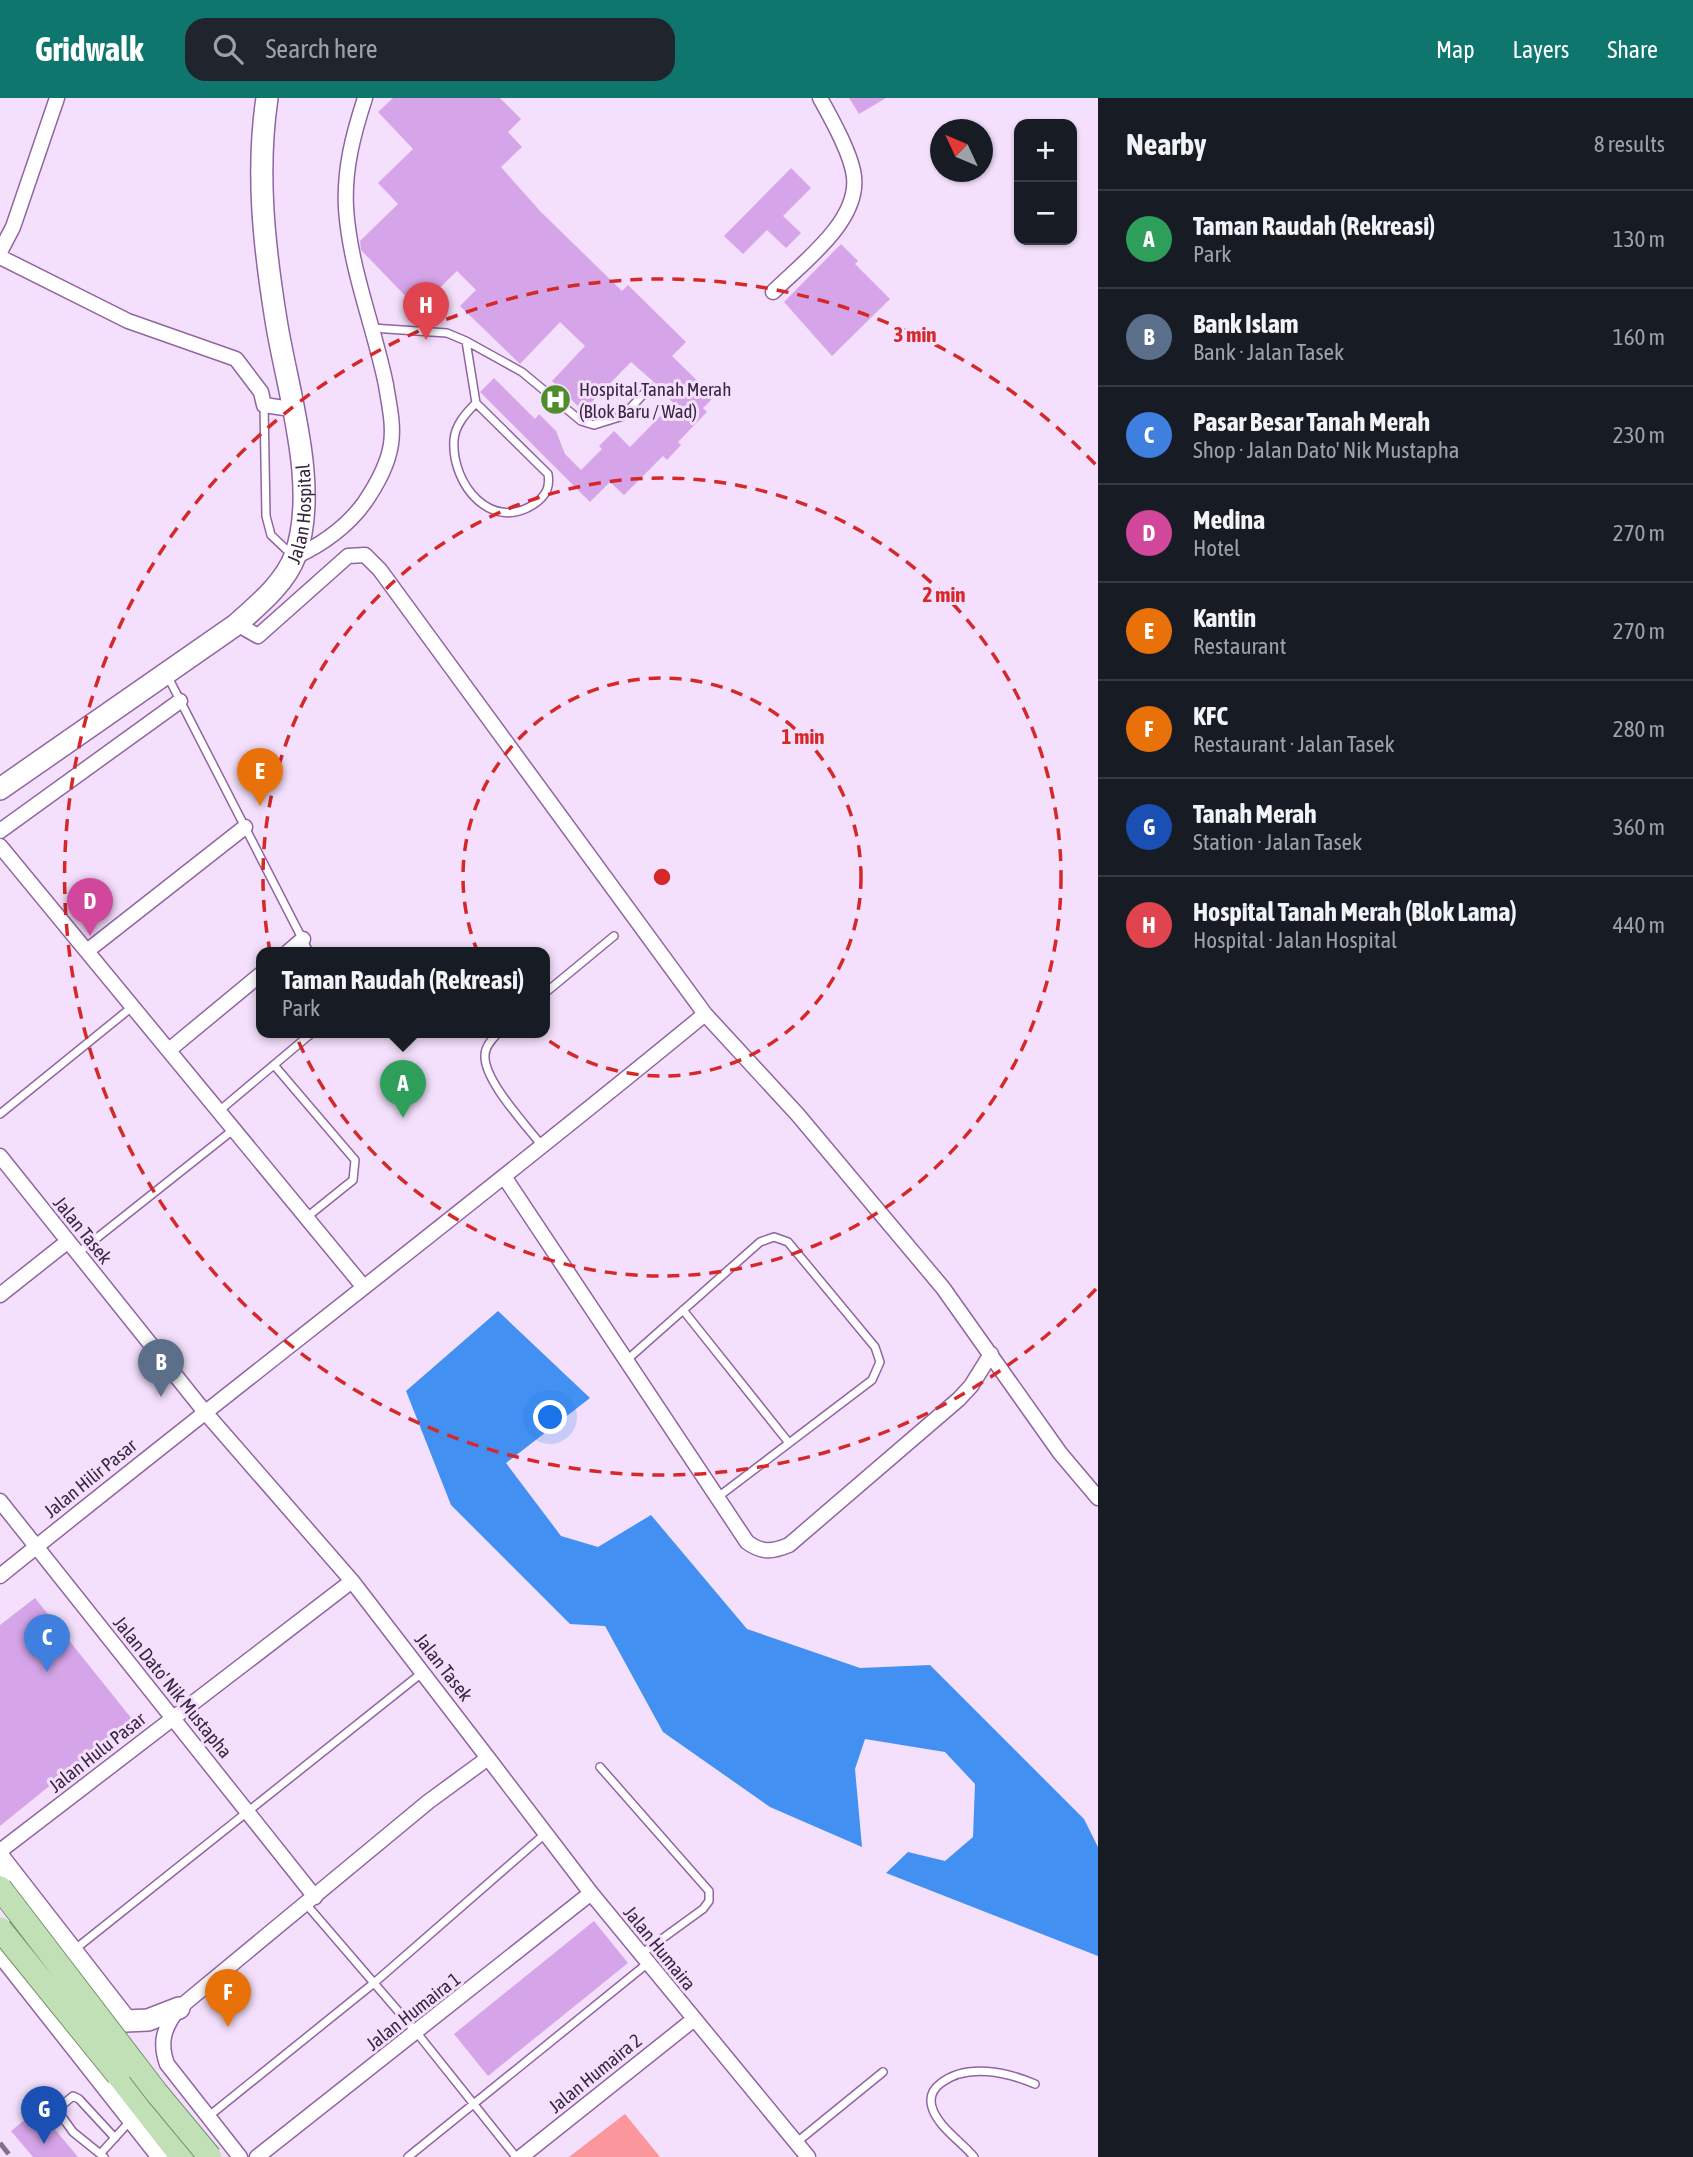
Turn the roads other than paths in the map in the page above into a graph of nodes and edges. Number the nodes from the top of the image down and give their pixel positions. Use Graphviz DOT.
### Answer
graph roads {
  1 [pos="57,98"];
  2 [pos="267,98"];
  3 [pos="365,98"];
  4 [pos="820,98"];
  5 [pos="0,254"];
  6 [pos="773,292"];
  7 [pos="371,328"];
  8 [pos="466,341"];
  9 [pos="650,387"];
  10 [pos="476,403"];
  11 [pos="264,404"];
  12 [pos="291,409"];
  13 [pos="295,557"];
  14 [pos="237,624"];
  15 [pos="166,674"];
  16 [pos="180,701"];
  17 [pos="0,789"];
  18 [pos="245,827"];
  19 [pos="0,831"];
  20 [pos="0,846"];
  21 [pos="614,936"];
  22 [pos="306,945"];
  23 [pos="87,951"];
  24 [pos="256,978"];
  25 [pos="550,988"];
  26 [pos="133,1006"];
  27 [pos="705,1014"];
  28 [pos="306,1038"];
  29 [pos="495,1038"];
  30 [pos="169,1051"];
  31 [pos="274,1065"];
  32 [pos="219,1111"];
  33 [pos="0,1114"];
  34 [pos="234,1130"];
  35 [pos="542,1147"];
  36 [pos="0,1156"];
  37 [pos="505,1178"];
  38 [pos="307,1217"];
  39 [pos="67,1242"];
  40 [pos="77,1254"];
  41 [pos="362,1285"];
  42 [pos="0,1294"];
  43 [pos="683,1310"];
  44 [pos="991,1354"];
  45 [pos="628,1359"];
  46 [pos="204,1411"];
  47 [pos="789,1443"];
  48 [pos="718,1497"];
  49 [pos="1098,1498"];
  50 [pos="0,1501"];
  51 [pos="35,1547"];
  52 [pos="0,1576"];
  53 [pos="352,1581"];
  54 [pos="424,1672"];
  55 [pos="173,1718"];
  56 [pos="488,1758"];
  57 [pos="600,1767"];
  58 [pos="247,1811"];
  59 [pos="546,1833"];
  60 [pos="0,1851"];
  61 [pos="0,1859"];
  62 [pos="0,1888"];
  63 [pos="591,1892"];
  64 [pos="310,1901"];
  65 [pos="0,1928"];
  66 [pos="0,1950"];
  67 [pos="73,1951"];
  68 [pos="644,1959"];
  69 [pos="374,1983"];
  70 [pos="41,1999"];
  71 [pos="179,2008"];
  72 [pos="694,2020"];
  73 [pos="127,2021"];
  74 [pos="417,2033"];
  75 [pos="883,2072"];
  76 [pos="1035,2084"];
  77 [pos="474,2106"];
  78 [pos="209,2116"];
  79 [pos="133,2118"];
  80 [pos="115,2138"];
  81 [pos="796,2143"];
  82 [pos="102,2155"];
  83 [pos="163,2157"];
  84 [pos="182,2157"];
  85 [pos="210,2157"];
  86 [pos="240,2157"];
  87 [pos="257,2157"];
  88 [pos="408,2157"];
  89 [pos="516,2157"];
  90 [pos="522,2157"];
  91 [pos="808,2157"];
  92 [pos="974,2157"];
  1 -- 5 [label="street"];
  2 -- 12 [label="main road, Jalan Hospital"];
  3 -- 7 [label="street"];
  4 -- 6 [label="street"];
  5 -- 11 [label="street"];
  7 -- 8 [label="lane"];
  7 -- 13 [label="street"];
  8 -- 9 [label="lane"];
  8 -- 10 [label="lane"];
  10 -- 10 [label="lane"];
  11 -- 12 [label="street"];
  11 -- 13 [label="lane"];
  12 -- 13 [label="main road, Jalan Hospital"];
  13 -- 14 [label="main road, Jalan Hospital"];
  14 -- 15 [label="main road, Jalan Hospital"];
  14 -- 27 [label="street"];
  15 -- 16 [label="lane"];
  15 -- 17 [label="main road, Jalan Hospital"];
  16 -- 18 [label="lane"];
  16 -- 19 [label="street"];
  18 -- 22 [label="lane"];
  18 -- 23 [label="street"];
  20 -- 23 [label="street"];
  21 -- 25 [label="lane"];
  23 -- 26 [label="street"];
  24 -- 30 [label="street"];
  26 -- 30 [label="street"];
  26 -- 33 [label="lane"];
  27 -- 35 [label="street, Jalan Hilir Pasar"];
  27 -- 44 [label="street"];
  28 -- 31 [label="lane"];
  29 -- 35 [label="lane"];
  30 -- 32 [label="street"];
  31 -- 32 [label="lane"];
  31 -- 38 [label="lane"];
  32 -- 34 [label="street"];
  34 -- 38 [label="street"];
  34 -- 40 [label="lane"];
  35 -- 37 [label="street, Jalan Hilir Pasar"];
  36 -- 39 [label="street, Jalan Tasek"];
  37 -- 41 [label="street, Jalan Hilir Pasar"];
  37 -- 45 [label="street"];
  38 -- 41 [label="street"];
  39 -- 40 [label="street, Jalan Tasek"];
  39 -- 42 [label="street"];
  40 -- 46 [label="street, Jalan Tasek"];
  41 -- 46 [label="street, Jalan Hilir Pasar"];
  43 -- 45 [label="lane"];
  43 -- 47 [label="lane"];
  43 -- 47 [label="lane"];
  44 -- 48 [label="street"];
  44 -- 49 [label="street"];
  45 -- 48 [label="street"];
  46 -- 51 [label="street, Jalan Hilir Pasar"];
  46 -- 53 [label="street, Jalan Tasek"];
  47 -- 48 [label="lane"];
  50 -- 51 [label="street, Jalan Dato' Nik Mustapha"];
  51 -- 52 [label="street, Jalan Hilir Pasar"];
  51 -- 55 [label="street, Jalan Dato' Nik Mustapha"];
  53 -- 54 [label="street, Jalan Tasek"];
  53 -- 55 [label="street, Jalan Hulu Pasar"];
  54 -- 56 [label="street, Jalan Tasek"];
  54 -- 58 [label="lane"];
  55 -- 58 [label="street, Jalan Dato' Nik Mustapha"];
  55 -- 60 [label="street, Jalan Hulu Pasar"];
  56 -- 59 [label="street, Jalan Humaira"];
  56 -- 64 [label="street"];
  57 -- 68 [label="lane"];
  58 -- 64 [label="street, Jalan Dato' Nik Mustapha"];
  58 -- 67 [label="lane"];
  59 -- 63 [label="street, Jalan Humaira"];
  59 -- 69 [label="lane"];
  61 -- 67 [label="main road"];
  62 -- 85 [label="main road, bridge"];
  63 -- 68 [label="street, Jalan Humaira"];
  63 -- 74 [label="street, Jalan Humaira 1"];
  64 -- 69 [label="lane"];
  64 -- 71 [label="street"];
  65 -- 84 [label="main road, bridge"];
  66 -- 70 [label="main road"];
  67 -- 73 [label="main road"];
  68 -- 72 [label="street, Jalan Humaira"];
  68 -- 77 [label="lane"];
  69 -- 74 [label="lane"];
  69 -- 78 [label="lane"];
  70 -- 73 [label="main road"];
  70 -- 79 [label="main road"];
  71 -- 73 [label="main road"];
  71 -- 78 [label="street"];
  72 -- 81 [label="street, Jalan Humaira"];
  72 -- 90 [label="street, Jalan Humaira 2"];
  74 -- 77 [label="lane"];
  74 -- 87 [label="street, Jalan Humaira 1"];
  75 -- 81 [label="lane"];
  76 -- 92 [label="lane"];
  77 -- 88 [label="lane"];
  77 -- 89 [label="lane"];
  78 -- 86 [label="street"];
  79 -- 80 [label="lane"];
  79 -- 83 [label="main road"];
  80 -- 82 [label="lane"];
  80 -- 82 [label="lane"];
  81 -- 91 [label="street, Jalan Humaira"];
}
